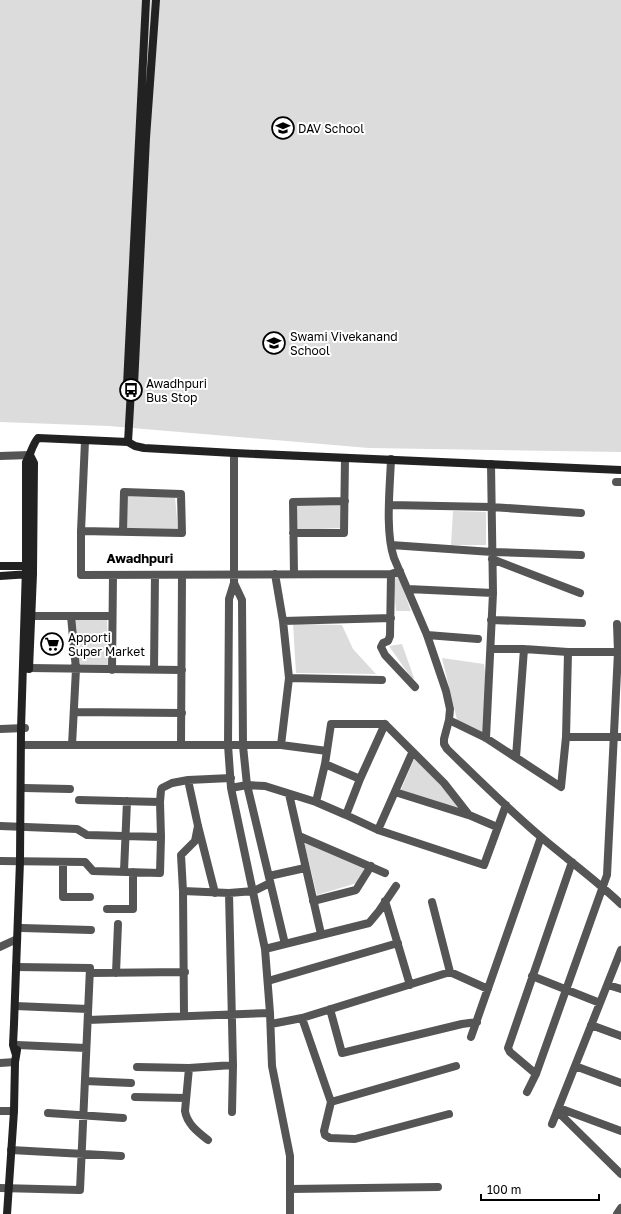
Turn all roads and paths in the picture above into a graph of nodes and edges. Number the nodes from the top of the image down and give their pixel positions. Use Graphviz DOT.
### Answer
graph roads {
  1 [pos="146,0"];
  2 [pos="156,0"];
  3 [pos="131,390"];
  4 [pos="85,441"];
  5 [pos="128,442"];
  6 [pos="234,453"];
  7 [pos="30,455"];
  8 [pos="0,456"];
  9 [pos="345,458"];
  10 [pos="392,459"];
  11 [pos="491,464"];
  12 [pos="621,470"];
  13 [pos="344,502"];
  14 [pos="390,505"];
  15 [pos="491,507"];
  16 [pos="581,513"];
  17 [pos="81,531"];
  18 [pos="123,532"];
  19 [pos="293,533"];
  20 [pos="391,544"];
  21 [pos="492,555"];
  22 [pos="581,555"];
  23 [pos="0,566"];
  24 [pos="29,570"];
  25 [pos="400,571"];
  26 [pos="234,574"];
  27 [pos="275,574"];
  28 [pos="294,574"];
  29 [pos="391,574"];
  30 [pos="113,575"];
  31 [pos="155,575"];
  32 [pos="182,575"];
  33 [pos="0,576"];
  34 [pos="234,584"];
  35 [pos="408,589"];
  36 [pos="493,593"];
  37 [pos="580,594"];
  38 [pos="30,616"];
  39 [pos="71,616"];
  40 [pos="112,616"];
  41 [pos="391,618"];
  42 [pos="491,620"];
  43 [pos="283,621"];
  44 [pos="582,623"];
  45 [pos="617,624"];
  46 [pos="427,635"];
  47 [pos="478,639"];
  48 [pos="491,649"];
  49 [pos="524,649"];
  50 [pos="568,652"];
  51 [pos="618,652"];
  52 [pos="29,668"];
  53 [pos="76,669"];
  54 [pos="154,669"];
  55 [pos="112,670"];
  56 [pos="182,670"];
  57 [pos="289,678"];
  58 [pos="382,680"];
  59 [pos="415,687"];
  60 [pos="75,712"];
  61 [pos="182,713"];
  62 [pos="449,720"];
  63 [pos="385,724"];
  64 [pos="0,729"];
  65 [pos="23,729"];
  66 [pos="566,737"];
  67 [pos="618,737"];
  68 [pos="486,738"];
  69 [pos="23,745"];
  70 [pos="181,745"];
  71 [pos="228,745"];
  72 [pos="281,745"];
  73 [pos="72,746"];
  74 [pos="242,746"];
  75 [pos="327,751"];
  76 [pos="412,753"];
  77 [pos="516,757"];
  78 [pos="325,764"];
  79 [pos="231,778"];
  80 [pos="360,779"];
  81 [pos="188,780"];
  82 [pos="247,785"];
  83 [pos="24,788"];
  84 [pos="231,788"];
  85 [pos="70,789"];
  86 [pos="395,792"];
  87 [pos="289,794"];
  88 [pos="79,800"];
  89 [pos="127,801"];
  90 [pos="160,802"];
  91 [pos="316,802"];
  92 [pos="506,805"];
  93 [pos="346,815"];
  94 [pos="469,815"];
  95 [pos="0,826"];
  96 [pos="198,826"];
  97 [pos="21,827"];
  98 [pos="497,828"];
  99 [pos="378,830"];
  100 [pos="299,836"];
  101 [pos="126,837"];
  102 [pos="161,837"];
  103 [pos="541,837"];
  104 [pos="0,861"];
  105 [pos="22,861"];
  106 [pos="63,862"];
  107 [pos="572,862"];
  108 [pos="371,866"];
  109 [pos="305,868"];
  110 [pos="124,871"];
  111 [pos="133,872"];
  112 [pos="385,873"];
  113 [pos="270,879"];
  114 [pos="396,886"];
  115 [pos="604,888"];
  116 [pos="254,891"];
  117 [pos="183,892"];
  118 [pos="215,893"];
  119 [pos="229,893"];
  120 [pos="90,897"];
  121 [pos="313,901"];
  122 [pos="386,901"];
  123 [pos="432,902"];
  124 [pos="621,904"];
  125 [pos="107,909"];
  126 [pos="118,924"];
  127 [pos="22,928"];
  128 [pos="91,930"];
  129 [pos="321,934"];
  130 [pos="17,939"];
  131 [pos="398,943"];
  132 [pos="285,944"];
  133 [pos="0,947"];
  134 [pos="265,949"];
  135 [pos="621,950"];
  136 [pos="18,967"];
  137 [pos="116,972"];
  138 [pos="185,972"];
  139 [pos="450,972"];
  140 [pos="90,973"];
  141 [pos="532,976"];
  142 [pos="268,981"];
  143 [pos="410,985"];
  144 [pos="608,985"];
  145 [pos="488,989"];
  146 [pos="621,989"];
  147 [pos="565,990"];
  148 [pos="600,1003"];
  149 [pos="17,1006"];
  150 [pos="88,1009"];
  151 [pos="330,1009"];
  152 [pos="270,1013"];
  153 [pos="232,1015"];
  154 [pos="184,1016"];
  155 [pos="302,1018"];
  156 [pos="88,1020"];
  157 [pos="476,1022"];
  158 [pos="271,1024"];
  159 [pos="591,1025"];
  160 [pos="621,1036"];
  161 [pos="471,1037"];
  162 [pos="18,1046"];
  163 [pos="86,1048"];
  164 [pos="15,1058"];
  165 [pos="0,1063"];
  166 [pos="233,1065"];
  167 [pos="456,1066"];
  168 [pos="575,1066"];
  169 [pos="137,1067"];
  170 [pos="189,1068"];
  171 [pos="536,1074"];
  172 [pos="85,1081"];
  173 [pos="131,1083"];
  174 [pos="621,1083"];
  175 [pos="527,1092"];
  176 [pos="135,1097"];
  177 [pos="186,1098"];
  178 [pos="331,1102"];
  179 [pos="558,1109"];
  180 [pos="0,1111"];
  181 [pos="14,1111"];
  182 [pos="232,1112"];
  183 [pos="48,1114"];
  184 [pos="449,1114"];
  185 [pos="83,1116"];
  186 [pos="123,1118"];
  187 [pos="552,1124"];
  188 [pos="621,1130"];
  189 [pos="208,1140"];
  190 [pos="11,1150"];
  191 [pos="82,1153"];
  192 [pos="121,1156"];
  193 [pos="621,1174"];
  194 [pos="438,1187"];
  195 [pos="4,1188"];
  196 [pos="290,1189"];
  197 [pos="7,1214"];
  198 [pos="290,1214"];
  1 -- 3 [label="street"];
  2 -- 3 [label="street"];
  3 -- 5 [label="street"];
  4 -- 5 [label="street"];
  4 -- 7 [label="street"];
  4 -- 17 [label="street"];
  5 -- 6 [label="street"];
  6 -- 9 [label="street"];
  6 -- 26 [label="street"];
  7 -- 8 [label="street"];
  7 -- 24 [label="street"];
  9 -- 10 [label="street"];
  9 -- 13 [label="street"];
  10 -- 11 [label="street"];
  10 -- 14 [label="street"];
  11 -- 12 [label="street"];
  11 -- 15 [label="street"];
  13 -- 19 [label="street"];
  13 -- 19 [label="street"];
  14 -- 15 [label="street"];
  14 -- 20 [label="street"];
  15 -- 16 [label="street"];
  15 -- 21 [label="street"];
  17 -- 18 [label="street"];
  17 -- 30 [label="street"];
  18 -- 18 [label="street"];
  19 -- 28 [label="street"];
  20 -- 21 [label="street"];
  20 -- 25 [label="street"];
  21 -- 22 [label="street"];
  21 -- 36 [label="street"];
  21 -- 37 [label="street"];
  23 -- 24 [label="street"];
  24 -- 33 [label="street"];
  24 -- 38 [label="street"];
  24 -- 65 [label="street"];
  25 -- 29 [label="street"];
  25 -- 35 [label="street"];
  26 -- 27 [label="street"];
  26 -- 32 [label="street"];
  26 -- 34 [label="street"];
  27 -- 28 [label="street"];
  27 -- 43 [label="street"];
  28 -- 29 [label="street"];
  29 -- 41 [label="street"];
  30 -- 31 [label="street"];
  30 -- 40 [label="street"];
  31 -- 32 [label="street"];
  31 -- 54 [label="street"];
  32 -- 56 [label="street"];
  34 -- 71 [label="street"];
  34 -- 74 [label="street"];
  35 -- 36 [label="street"];
  35 -- 46 [label="street"];
  36 -- 42 [label="street"];
  38 -- 39 [label="street"];
  38 -- 52 [label="street"];
  39 -- 40 [label="street"];
  39 -- 53 [label="street"];
  40 -- 55 [label="street"];
  41 -- 43 [label="street"];
  41 -- 59 [label="street"];
  42 -- 44 [label="street"];
  42 -- 48 [label="street"];
  43 -- 57 [label="street"];
  45 -- 51 [label="street"];
  46 -- 47 [label="street"];
  46 -- 62 [label="street"];
  48 -- 49 [label="street"];
  48 -- 68 [label="street"];
  49 -- 50 [label="street"];
  49 -- 77 [label="street"];
  50 -- 51 [label="street"];
  50 -- 66 [label="street"];
  51 -- 67 [label="street"];
  52 -- 53 [label="street"];
  52 -- 65 [label="street"];
  53 -- 55 [label="street"];
  53 -- 60 [label="street"];
  54 -- 55 [label="street"];
  54 -- 56 [label="street"];
  56 -- 61 [label="street"];
  57 -- 58 [label="street"];
  57 -- 72 [label="street"];
  60 -- 61 [label="street"];
  60 -- 73 [label="street"];
  61 -- 70 [label="street"];
  62 -- 68 [label="street"];
  62 -- 92 [label="street"];
  63 -- 75 [label="street"];
  63 -- 76 [label="street"];
  63 -- 80 [label="street"];
  64 -- 65 [label="street"];
  65 -- 69 [label="street"];
  66 -- 67 [label="street"];
  66 -- 77 [label="street"];
  67 -- 115 [label="street"];
  68 -- 77 [label="street"];
  69 -- 73 [label="street"];
  69 -- 83 [label="street"];
  69 -- 97 [label="street"];
  70 -- 71 [label="street"];
  70 -- 73 [label="street"];
  71 -- 74 [label="street"];
  71 -- 79 [label="street"];
  72 -- 74 [label="street"];
  72 -- 75 [label="street"];
  74 -- 82 [label="street"];
  75 -- 78 [label="street"];
  76 -- 86 [label="street"];
  76 -- 94 [label="street"];
  78 -- 80 [label="street"];
  78 -- 91 [label="street"];
  79 -- 81 [label="street"];
  79 -- 84 [label="street"];
  80 -- 93 [label="street"];
  81 -- 90 [label="street"];
  81 -- 96 [label="street"];
  82 -- 84 [label="street"];
  82 -- 87 [label="street"];
  82 -- 113 [label="street"];
  83 -- 85 [label="street"];
  83 -- 97 [label="street"];
  84 -- 116 [label="street"];
  86 -- 94 [label="street"];
  86 -- 99 [label="street"];
  87 -- 91 [label="street"];
  87 -- 100 [label="street"];
  88 -- 89 [label="street"];
  89 -- 90 [label="street"];
  89 -- 101 [label="street"];
  90 -- 102 [label="street"];
  91 -- 93 [label="street"];
  92 -- 98 [label="street"];
  92 -- 103 [label="street"];
  93 -- 99 [label="street"];
  94 -- 98 [label="street"];
  95 -- 97 [label="street"];
  96 -- 117 [label="street"];
  96 -- 118 [label="street"];
  97 -- 101 [label="street"];
  97 -- 105 [label="street"];
  98 -- 99 [label="street"];
  100 -- 108 [label="street"];
  100 -- 109 [label="street"];
  101 -- 102 [label="street"];
  101 -- 110 [label="street"];
  102 -- 111 [label="street"];
  103 -- 107 [label="street"];
  103 -- 145 [label="street"];
  104 -- 105 [label="street"];
  105 -- 106 [label="street"];
  105 -- 127 [label="street"];
  105 -- 130 [label="street"];
  106 -- 110 [label="street"];
  106 -- 120 [label="street"];
  107 -- 115 [label="street"];
  107 -- 141 [label="street"];
  108 -- 112 [label="street"];
  108 -- 121 [label="street"];
  109 -- 113 [label="street"];
  109 -- 121 [label="street"];
  110 -- 111 [label="street"];
  111 -- 125 [label="street"];
  113 -- 116 [label="street"];
  113 -- 132 [label="street"];
  114 -- 122 [label="street"];
  115 -- 124 [label="street"];
  115 -- 147 [label="street"];
  116 -- 119 [label="street"];
  116 -- 134 [label="street"];
  117 -- 118 [label="street"];
  117 -- 138 [label="street"];
  118 -- 119 [label="street"];
  119 -- 153 [label="street"];
  121 -- 129 [label="street"];
  122 -- 129 [label="street"];
  122 -- 131 [label="street"];
  123 -- 139 [label="street"];
  126 -- 137 [label="street"];
  127 -- 128 [label="street"];
  127 -- 136 [label="street"];
  129 -- 132 [label="street"];
  130 -- 133 [label="street"];
  130 -- 136 [label="street"];
  131 -- 142 [label="street"];
  131 -- 143 [label="street"];
  132 -- 134 [label="street"];
  134 -- 142 [label="street"];
  135 -- 144 [label="street"];
  136 -- 140 [label="street"];
  136 -- 149 [label="street"];
  137 -- 138 [label="street"];
  137 -- 140 [label="street"];
  138 -- 154 [label="street"];
  139 -- 143 [label="street"];
  139 -- 145 [label="street"];
  140 -- 150 [label="street"];
  141 -- 147 [label="street"];
  141 -- 171 [label="street"];
  142 -- 152 [label="street"];
  143 -- 151 [label="street"];
  144 -- 146 [label="street"];
  144 -- 148 [label="street"];
  145 -- 157 [label="street"];
  147 -- 148 [label="street"];
  147 -- 171 [label="street"];
  148 -- 159 [label="street"];
  149 -- 150 [label="street"];
  149 -- 162 [label="street"];
  149 -- 164 [label="street"];
  150 -- 156 [label="street"];
  151 -- 155 [label="street"];
  151 -- 157 [label="street"];
  152 -- 153 [label="street"];
  152 -- 158 [label="street"];
  153 -- 154 [label="street"];
  153 -- 166 [label="street"];
  154 -- 156 [label="street"];
  155 -- 158 [label="street"];
  155 -- 178 [label="street"];
  156 -- 163 [label="street"];
  157 -- 161 [label="street"];
  158 -- 196 [label="street"];
  159 -- 160 [label="street"];
  159 -- 168 [label="street"];
  162 -- 163 [label="street"];
  162 -- 164 [label="street"];
  163 -- 172 [label="street"];
  164 -- 165 [label="street"];
  164 -- 181 [label="street"];
  166 -- 170 [label="street"];
  166 -- 182 [label="street"];
  167 -- 178 [label="street"];
  168 -- 174 [label="street"];
  168 -- 179 [label="street"];
  169 -- 170 [label="street"];
  170 -- 177 [label="street"];
  171 -- 175 [label="street"];
  172 -- 173 [label="street"];
  172 -- 185 [label="street"];
  176 -- 177 [label="street"];
  177 -- 189 [label="street"];
  178 -- 184 [label="street"];
  179 -- 187 [label="street"];
  179 -- 188 [label="street"];
  179 -- 193 [label="street"];
  180 -- 181 [label="street"];
  181 -- 190 [label="street"];
  183 -- 185 [label="street"];
  185 -- 186 [label="street"];
  185 -- 191 [label="street"];
  190 -- 191 [label="street"];
  190 -- 195 [label="street"];
  191 -- 192 [label="street"];
  191 -- 195 [label="street"];
  194 -- 196 [label="street"];
  195 -- 197 [label="street"];
  196 -- 198 [label="street"];
}
